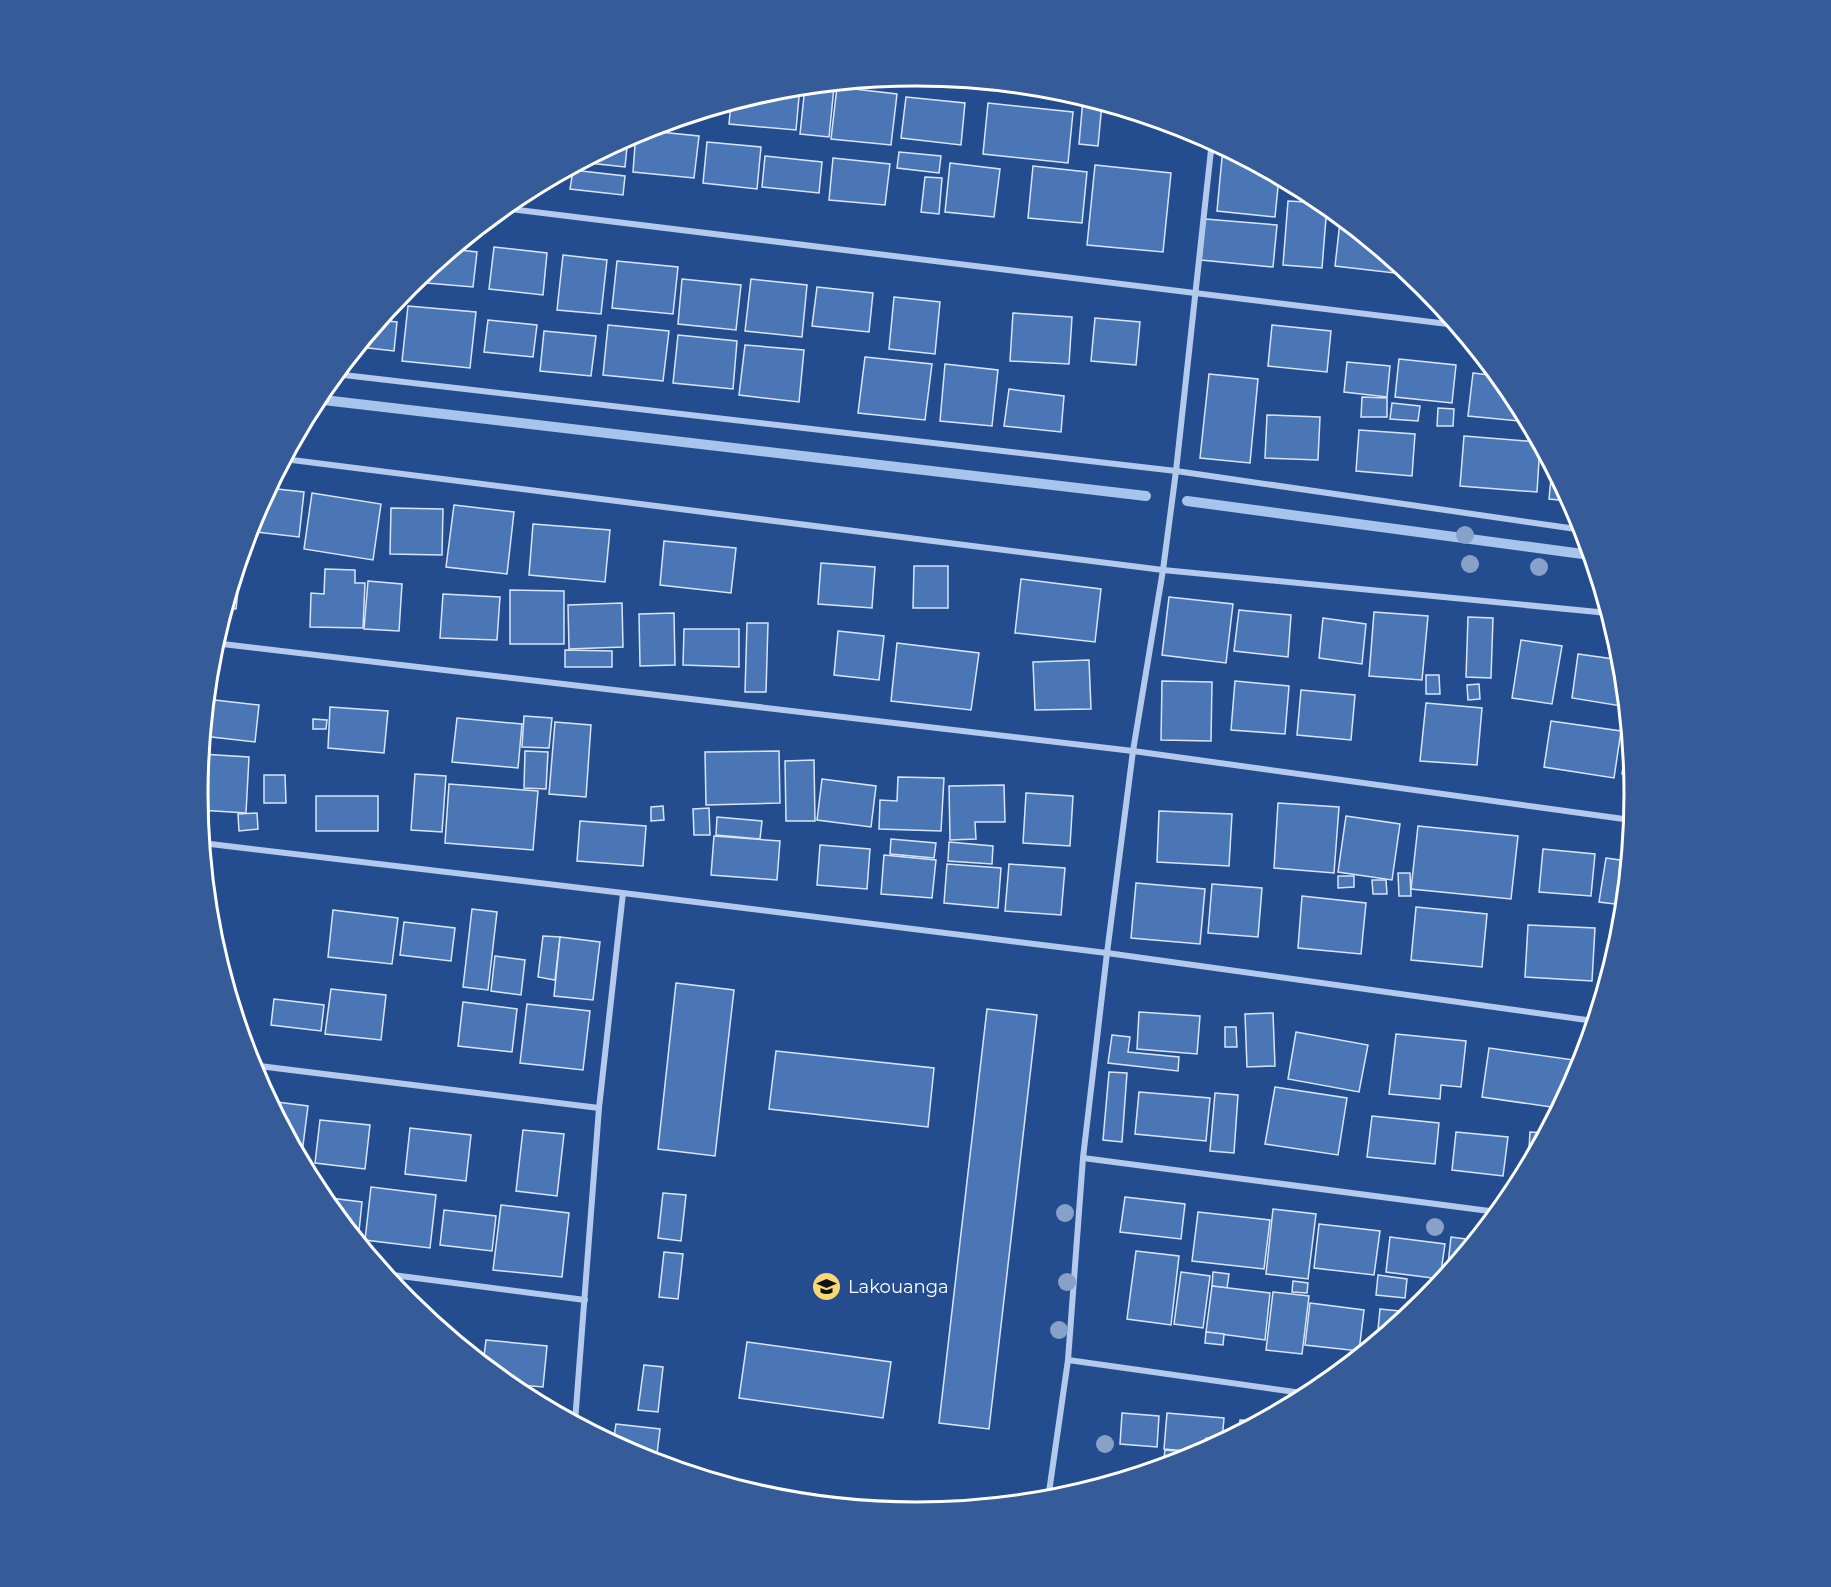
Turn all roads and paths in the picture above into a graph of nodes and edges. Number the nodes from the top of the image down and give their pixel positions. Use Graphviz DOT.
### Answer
graph roads {
  1 [pos="1211,151"];
  2 [pos="515,210"];
  3 [pos="1196,292"];
  4 [pos="1445,324"];
  5 [pos="345,375"];
  6 [pos="291,460"];
  7 [pos="1176,471"];
  8 [pos="1572,528"];
  9 [pos="1163,570"];
  10 [pos="1600,612"];
  11 [pos="224,644"];
  12 [pos="1133,751"];
  13 [pos="1623,819"];
  14 [pos="209,844"];
  15 [pos="623,893"];
  16 [pos="1107,953"];
  17 [pos="1586,1020"];
  18 [pos="262,1066"];
  19 [pos="599,1108"];
  20 [pos="1083,1158"];
  21 [pos="1487,1211"];
  22 [pos="398,1276"];
  23 [pos="585,1300"];
  24 [pos="1068,1360"];
  25 [pos="1294,1392"];
  26 [pos="576,1414"];
  27 [pos="1049,1489"];
  1 -- 3 [label="street"];
  2 -- 3 [label="street"];
  3 -- 4 [label="street"];
  3 -- 7 [label="street"];
  5 -- 7 [label="street"];
  6 -- 9 [label="street"];
  7 -- 8 [label="street"];
  7 -- 9 [label="street"];
  9 -- 10 [label="street"];
  9 -- 12 [label="street"];
  11 -- 12 [label="street"];
  12 -- 13 [label="street"];
  12 -- 16 [label="street"];
  14 -- 15 [label="street"];
  15 -- 16 [label="street"];
  15 -- 19 [label="street"];
  16 -- 17 [label="street"];
  16 -- 20 [label="street"];
  18 -- 19 [label="street"];
  19 -- 23 [label="street"];
  20 -- 21 [label="street"];
  20 -- 24 [label="street"];
  22 -- 23 [label="street"];
  23 -- 26 [label="street"];
  24 -- 25 [label="street"];
  24 -- 27 [label="street"];
}
